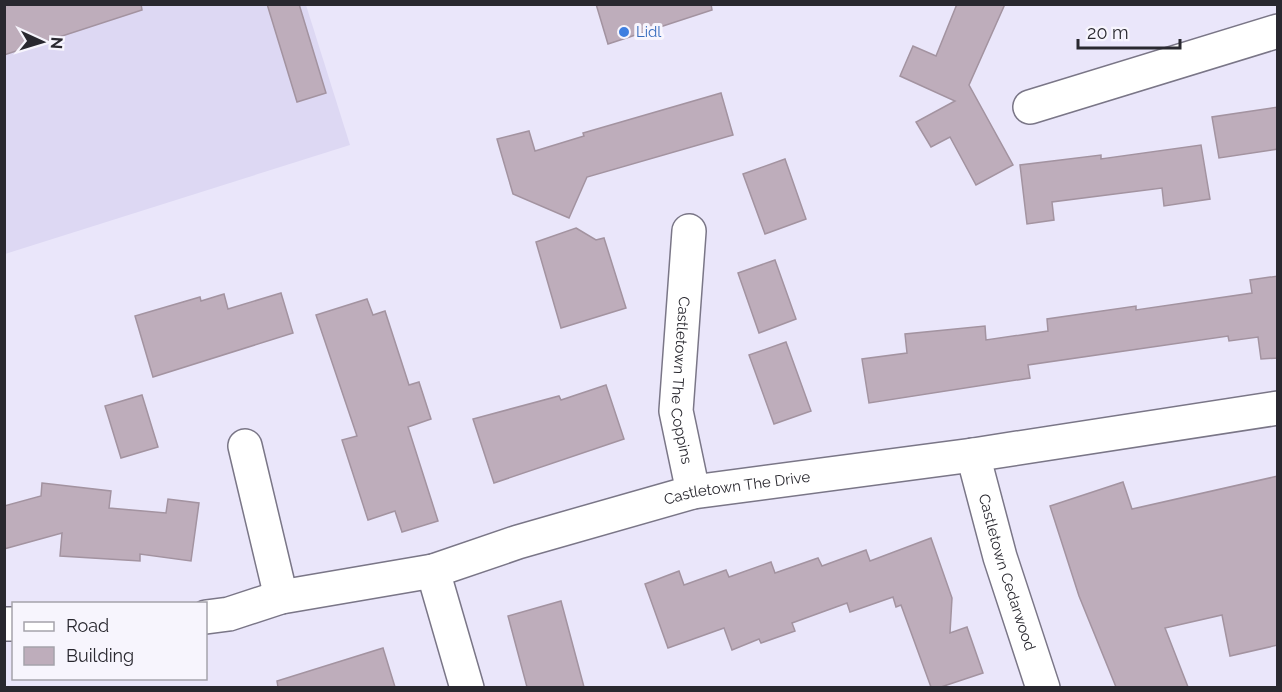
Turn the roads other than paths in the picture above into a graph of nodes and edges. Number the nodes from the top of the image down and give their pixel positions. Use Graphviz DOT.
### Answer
graph roads {
  1 [pos="1278,31"];
  2 [pos="1030,107"];
  3 [pos="689,231"];
  4 [pos="1278,408"];
  5 [pos="245,446"];
  6 [pos="973,455"];
  7 [pos="693,492"];
  8 [pos="433,571"];
  9 [pos="281,597"];
  10 [pos="207,617"];
  11 [pos="467,687"];
  12 [pos="1043,687"];
  1 -- 2 [label="street"];
  3 -- 7 [label="street, Castletown The Coppins"];
  4 -- 6 [label="street, Castletown The Drive"];
  5 -- 9 [label="street"];
  6 -- 7 [label="street, Castletown The Drive"];
  6 -- 12 [label="street, Castletown Cedarwood"];
  7 -- 8 [label="street, Castletown The Drive"];
  8 -- 9 [label="street, Castletown The Drive"];
  8 -- 11 [label="street"];
  9 -- 10 [label="street, Castletown The Drive"];
}
